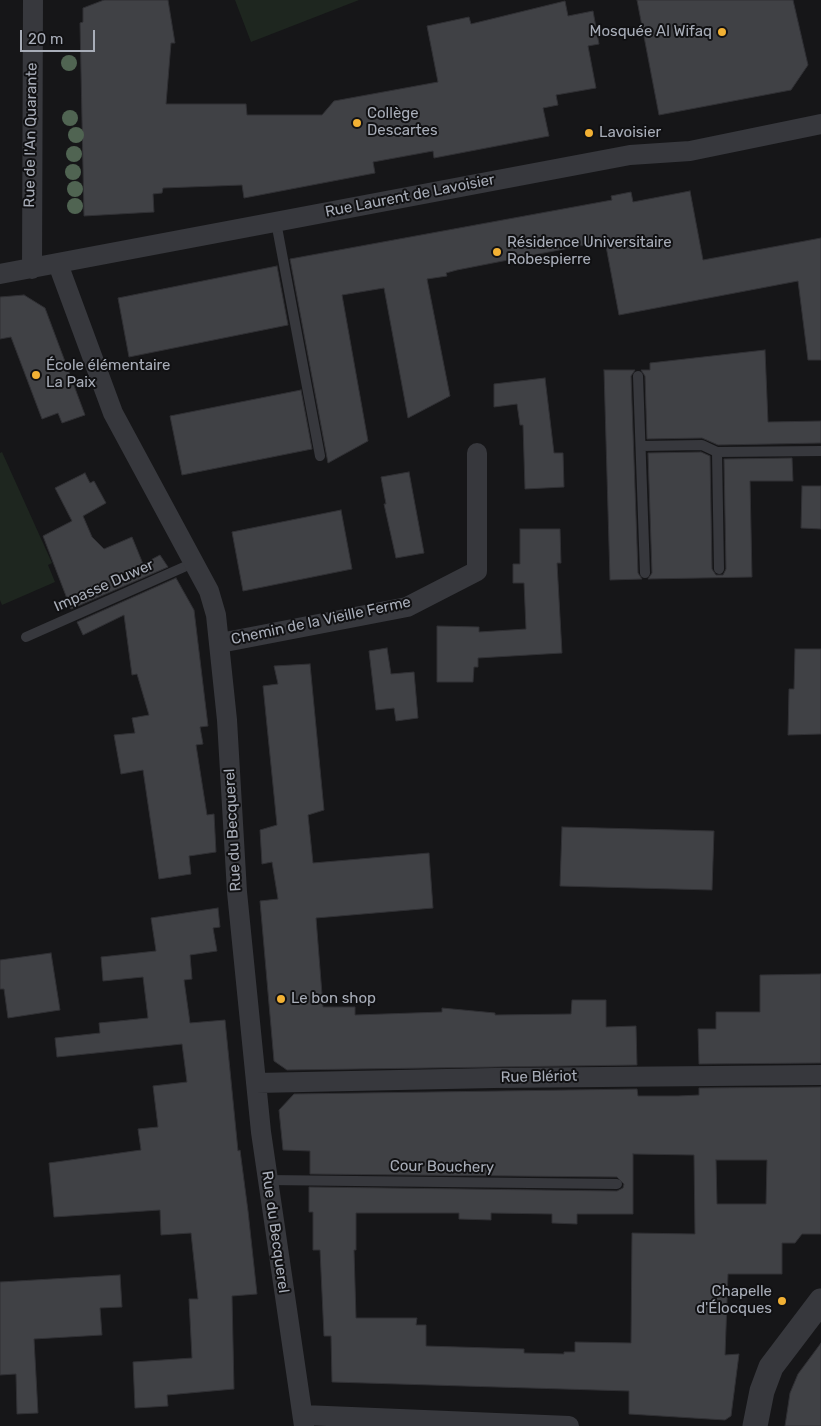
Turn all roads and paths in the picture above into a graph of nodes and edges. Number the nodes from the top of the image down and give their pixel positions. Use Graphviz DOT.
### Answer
graph roads {
  1 [pos="33,0"];
  2 [pos="821,124"];
  3 [pos="276,222"];
  4 [pos="58,264"];
  5 [pos="32,269"];
  6 [pos="0,274"];
  7 [pos="638,376"];
  8 [pos="641,446"];
  9 [pos="821,451"];
  10 [pos="717,452"];
  11 [pos="477,453"];
  12 [pos="320,456"];
  13 [pos="193,563"];
  14 [pos="719,569"];
  15 [pos="645,573"];
  16 [pos="26,637"];
  17 [pos="220,643"];
  18 [pos="821,1075"];
  19 [pos="256,1083"];
  20 [pos="267,1180"];
  21 [pos="617,1184"];
  22 [pos="821,1301"];
  23 [pos="303,1420"];
  24 [pos="569,1426"];
  25 [pos="755,1426"];
  1 -- 5 [label="street, Rue de l'An Quarante"];
  2 -- 3 [label="street, Rue Laurent de Lavoisier"];
  3 -- 4 [label="street, Rue Laurent de Lavoisier"];
  3 -- 12 [label="lane"];
  4 -- 5 [label="street, Rue Laurent de Lavoisier"];
  4 -- 13 [label="street, Rue du Becquerel"];
  5 -- 6 [label="street, Rue Laurent de Lavoisier"];
  7 -- 8 [label="lane"];
  8 -- 10 [label="lane"];
  8 -- 15 [label="lane"];
  9 -- 10 [label="lane"];
  10 -- 14 [label="lane"];
  11 -- 17 [label="street, Chemin de la Vieille Ferme"];
  13 -- 16 [label="lane, Impasse Duwer"];
  13 -- 17 [label="street, Rue du Becquerel"];
  17 -- 19 [label="street, Rue du Becquerel"];
  18 -- 19 [label="street, Rue Blériot"];
  19 -- 20 [label="street, Rue du Becquerel"];
  20 -- 21 [label="lane, Cour Bouchery"];
  20 -- 23 [label="street, Rue du Becquerel"];
  22 -- 25 [label="street"];
  23 -- 24 [label="street"];
}
